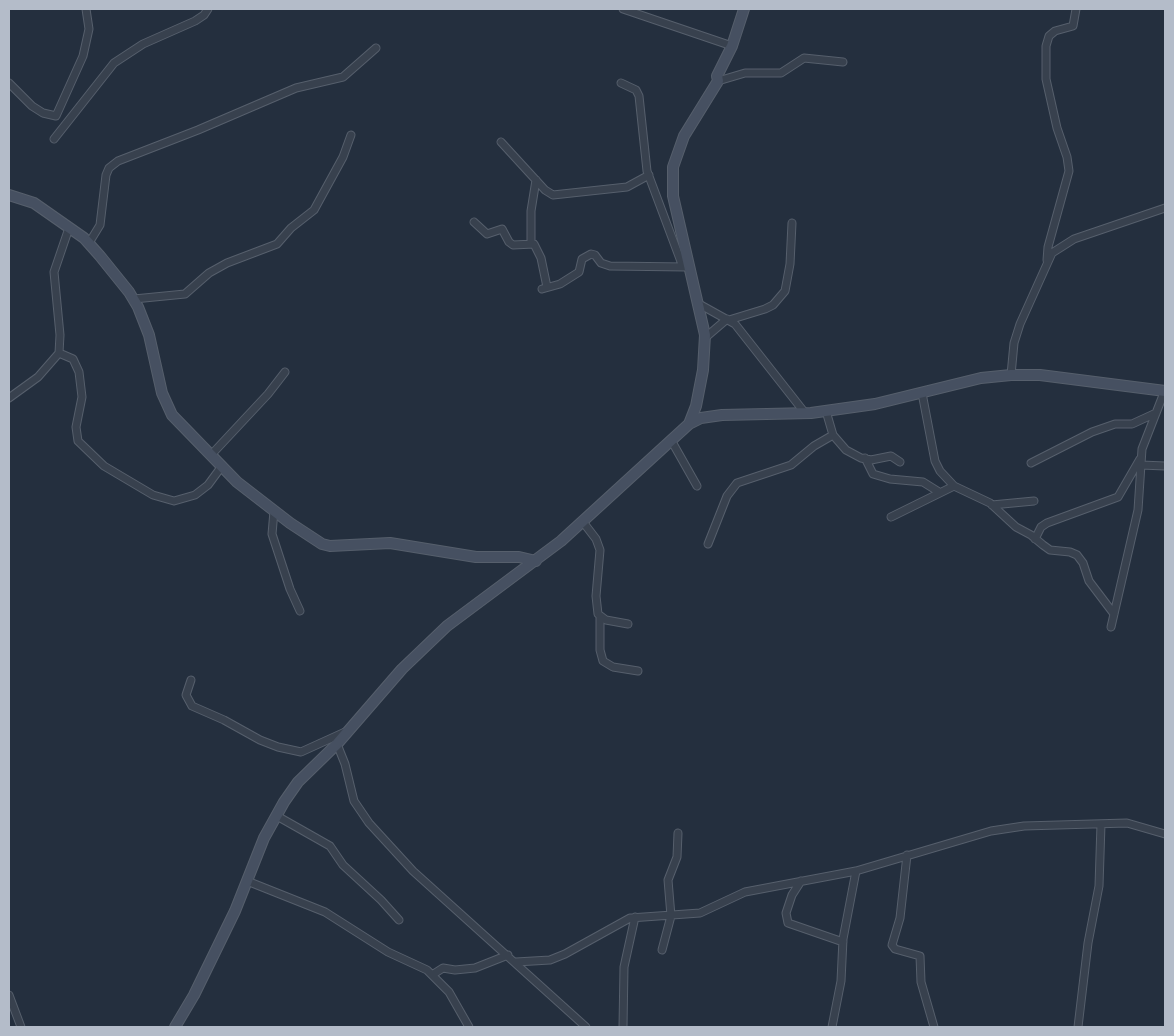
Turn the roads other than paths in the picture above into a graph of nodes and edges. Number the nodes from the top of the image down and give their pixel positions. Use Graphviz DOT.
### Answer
graph roads {
  1 [pos="86,9"];
  2 [pos="208,9"];
  3 [pos="623,9"];
  4 [pos="744,9"];
  5 [pos="1076,9"];
  6 [pos="732,46"];
  7 [pos="376,48"];
  8 [pos="844,62"];
  9 [pos="718,81"];
  10 [pos="9,83"];
  11 [pos="621,83"];
  12 [pos="351,135"];
  13 [pos="54,139"];
  14 [pos="501,142"];
  15 [pos="649,175"];
  16 [pos="536,180"];
  17 [pos="9,195"];
  18 [pos="1165,208"];
  19 [pos="474,222"];
  20 [pos="792,223"];
  21 [pos="69,228"];
  22 [pos="89,243"];
  23 [pos="531,243"];
  24 [pos="1047,260"];
  25 [pos="686,267"];
  26 [pos="134,300"];
  27 [pos="699,304"];
  28 [pos="728,319"];
  29 [pos="706,337"];
  30 [pos="58,353"];
  31 [pos="285,372"];
  32 [pos="1011,375"];
  33 [pos="1165,390"];
  34 [pos="922,393"];
  35 [pos="9,398"];
  36 [pos="826,411"];
  37 [pos="805,413"];
  38 [pos="1156,413"];
  39 [pos="689,424"];
  40 [pos="833,435"];
  41 [pos="671,440"];
  42 [pos="211,455"];
  43 [pos="1141,456"];
  44 [pos="865,458"];
  45 [pos="900,462"];
  46 [pos="1031,463"];
  47 [pos="1141,465"];
  48 [pos="222,466"];
  49 [pos="1165,466"];
  50 [pos="697,486"];
  51 [pos="954,486"];
  52 [pos="939,492"];
  53 [pos="1034,502"];
  54 [pos="992,505"];
  55 [pos="274,511"];
  56 [pos="890,517"];
  57 [pos="583,522"];
  58 [pos="1035,539"];
  59 [pos="708,544"];
  60 [pos="536,561"];
  61 [pos="300,610"];
  62 [pos="1114,614"];
  63 [pos="600,617"];
  64 [pos="628,624"];
  65 [pos="1111,627"];
  66 [pos="638,672"];
  67 [pos="191,680"];
  68 [pos="350,730"];
  69 [pos="337,744"];
  70 [pos="277,816"];
  71 [pos="1101,824"];
  72 [pos="678,833"];
  73 [pos="1165,834"];
  74 [pos="907,855"];
  75 [pos="856,871"];
  76 [pos="247,881"];
  77 [pos="801,881"];
  78 [pos="635,916"];
  79 [pos="671,916"];
  80 [pos="399,920"];
  81 [pos="843,942"];
  82 [pos="662,950"];
  83 [pos="508,956"];
  84 [pos="516,962"];
  85 [pos="432,975"];
  86 [pos="9,995"];
  87 [pos="21,1027"];
  88 [pos="175,1027"];
  89 [pos="469,1027"];
  90 [pos="586,1027"];
  91 [pos="623,1027"];
  92 [pos="832,1027"];
  93 [pos="934,1027"];
  94 [pos="1078,1027"];
  1 -- 10 [label="street"];
  2 -- 13 [label="street"];
  3 -- 6 [label="street"];
  4 -- 6 [label="street"];
  5 -- 24 [label="street"];
  6 -- 9 [label="street"];
  7 -- 22 [label="street"];
  8 -- 9 [label="street"];
  9 -- 25 [label="street"];
  11 -- 15 [label="street"];
  12 -- 26 [label="street"];
  14 -- 16 [label="street"];
  15 -- 16 [label="street"];
  15 -- 25 [label="street"];
  16 -- 23 [label="street"];
  17 -- 21 [label="street"];
  18 -- 24 [label="street"];
  19 -- 23 [label="street"];
  20 -- 28 [label="street"];
  21 -- 22 [label="street"];
  21 -- 30 [label="street"];
  22 -- 26 [label="street"];
  23 -- 25 [label="street"];
  24 -- 32 [label="street"];
  25 -- 27 [label="street"];
  26 -- 42 [label="street"];
  27 -- 28 [label="street"];
  27 -- 29 [label="street"];
  28 -- 29 [label="street"];
  28 -- 37 [label="street"];
  29 -- 39 [label="street"];
  30 -- 35 [label="street"];
  30 -- 48 [label="street"];
  31 -- 42 [label="street"];
  32 -- 33 [label="street"];
  32 -- 34 [label="street"];
  33 -- 38 [label="street"];
  34 -- 36 [label="street"];
  34 -- 51 [label="street"];
  36 -- 37 [label="street"];
  36 -- 40 [label="street"];
  37 -- 39 [label="street"];
  38 -- 43 [label="street"];
  38 -- 46 [label="street"];
  39 -- 41 [label="street"];
  40 -- 44 [label="street"];
  40 -- 59 [label="street"];
  41 -- 50 [label="street"];
  41 -- 57 [label="street"];
  42 -- 48 [label="street"];
  43 -- 47 [label="street"];
  43 -- 58 [label="street"];
  44 -- 45 [label="street"];
  44 -- 52 [label="street"];
  47 -- 49 [label="street"];
  47 -- 62 [label="street"];
  48 -- 55 [label="street"];
  51 -- 52 [label="street"];
  51 -- 54 [label="street"];
  52 -- 56 [label="street"];
  53 -- 54 [label="street"];
  54 -- 58 [label="street"];
  55 -- 60 [label="street"];
  55 -- 61 [label="street"];
  57 -- 60 [label="street"];
  57 -- 63 [label="street"];
  58 -- 62 [label="street"];
  60 -- 68 [label="street"];
  62 -- 65 [label="street"];
  63 -- 64 [label="street"];
  63 -- 66 [label="street"];
  67 -- 68 [label="street"];
  68 -- 69 [label="street"];
  69 -- 70 [label="street"];
  69 -- 83 [label="street"];
  70 -- 76 [label="street"];
  70 -- 80 [label="street"];
  71 -- 73 [label="street"];
  71 -- 74 [label="street"];
  71 -- 94 [label="street"];
  72 -- 79 [label="street"];
  74 -- 75 [label="street"];
  74 -- 93 [label="street"];
  75 -- 77 [label="street"];
  75 -- 81 [label="street"];
  76 -- 85 [label="street"];
  76 -- 88 [label="street"];
  77 -- 79 [label="street"];
  77 -- 81 [label="street"];
  78 -- 79 [label="street"];
  78 -- 84 [label="street"];
  78 -- 91 [label="street"];
  79 -- 82 [label="street"];
  81 -- 92 [label="street"];
  83 -- 84 [label="street"];
  83 -- 85 [label="street"];
  84 -- 90 [label="street"];
  85 -- 89 [label="street"];
  86 -- 87 [label="street"];
}
